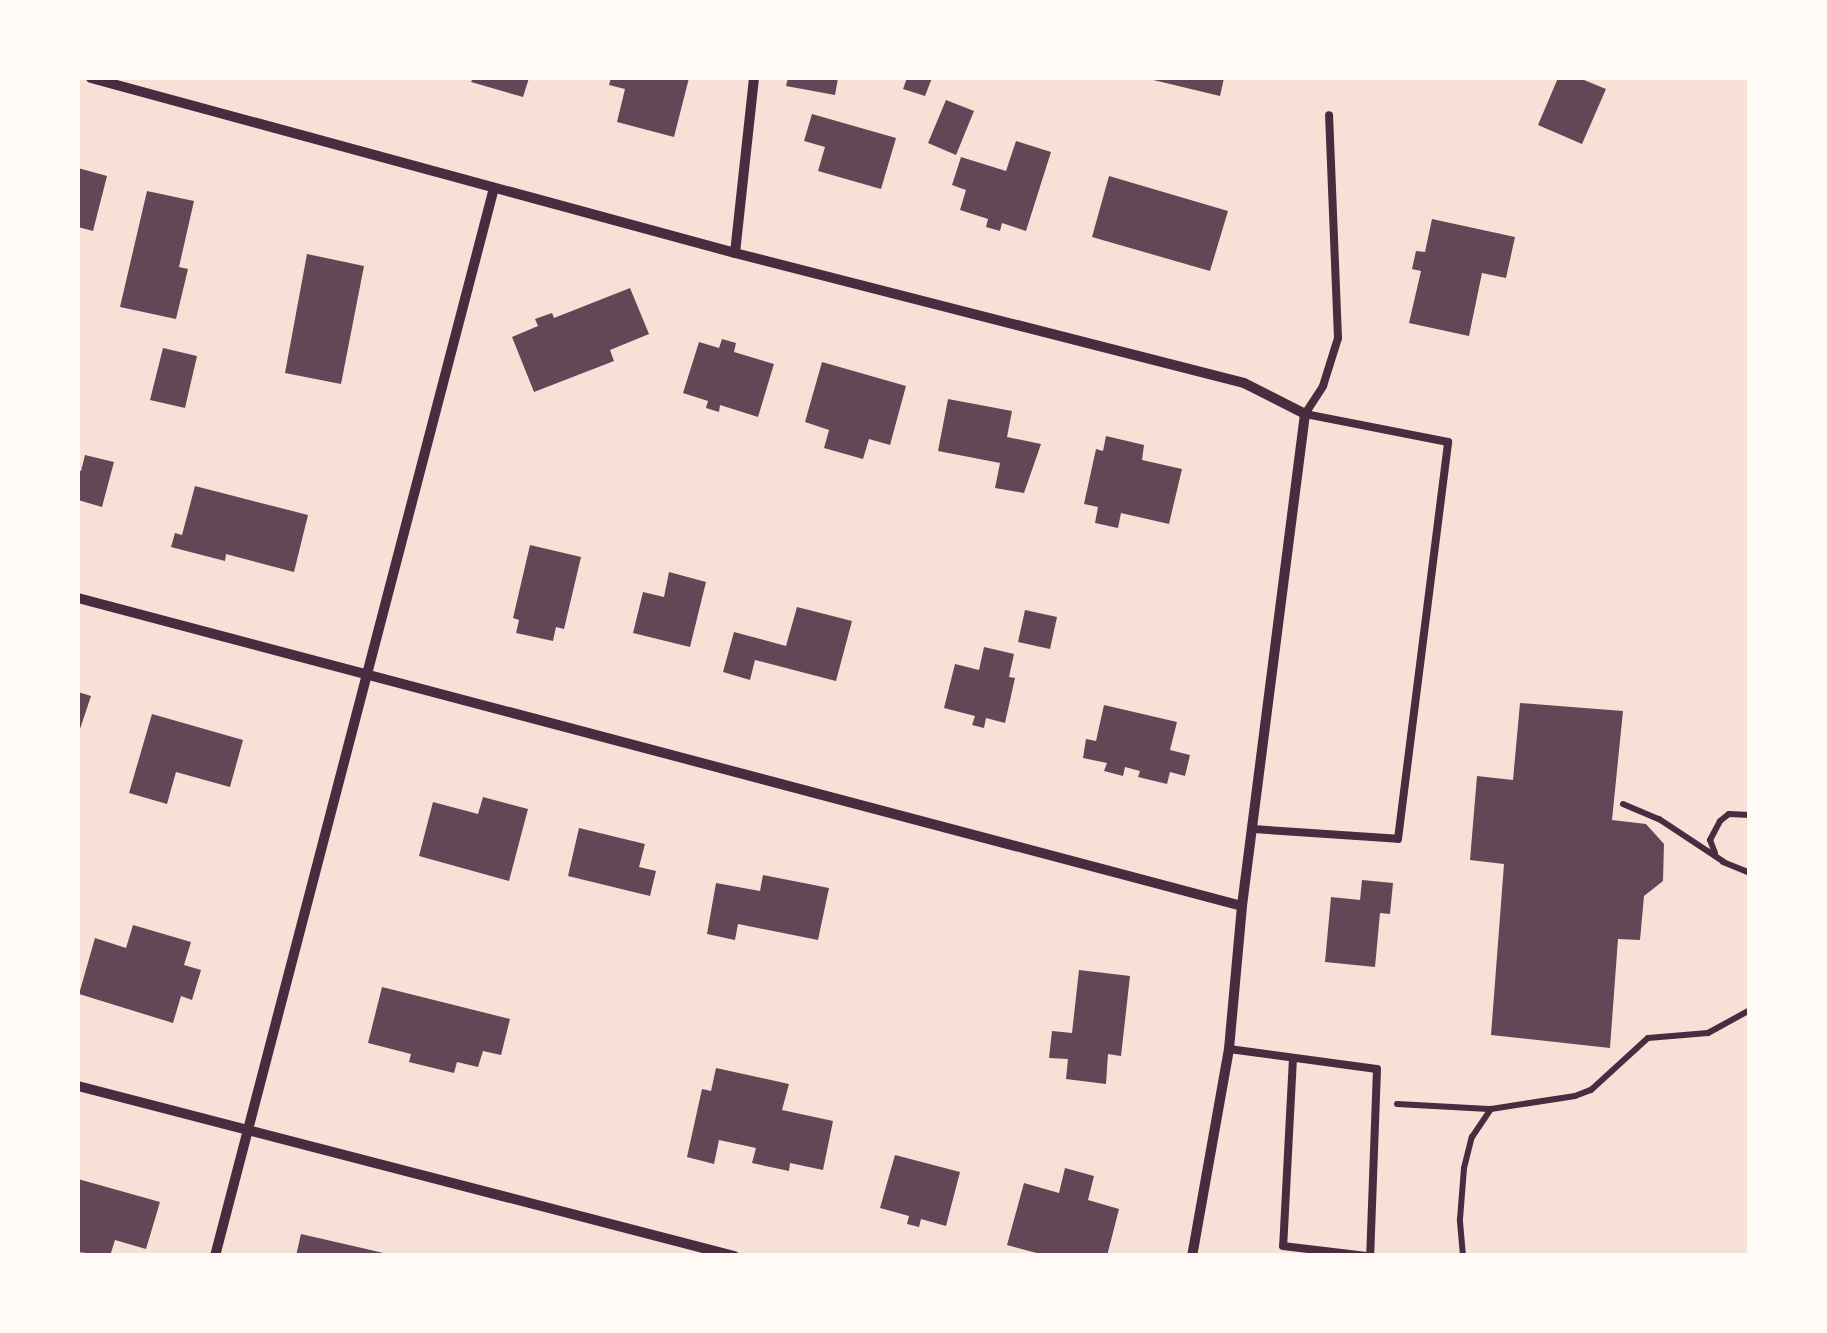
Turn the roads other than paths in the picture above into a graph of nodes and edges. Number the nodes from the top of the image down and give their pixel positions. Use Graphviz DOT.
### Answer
graph roads {
  1 [pos="91,78"];
  2 [pos="754,78"];
  3 [pos="1329,115"];
  4 [pos="494,188"];
  5 [pos="734,253"];
  6 [pos="1305,414"];
  7 [pos="78,598"];
  8 [pos="369,676"];
  9 [pos="1253,829"];
  10 [pos="1242,906"];
  11 [pos="1229,1049"];
  12 [pos="1292,1058"];
  13 [pos="78,1086"];
  14 [pos="250,1133"];
  15 [pos="215,1256"];
  16 [pos="734,1256"];
  17 [pos="1192,1256"];
  18 [pos="1368,1256"];
  1 -- 4 [label="street"];
  2 -- 5 [label="street"];
  3 -- 6 [label="lane"];
  4 -- 5 [label="street"];
  4 -- 8 [label="street"];
  5 -- 6 [label="street"];
  6 -- 9 [label="street"];
  6 -- 9 [label="lane"];
  7 -- 8 [label="street"];
  8 -- 10 [label="street"];
  8 -- 14 [label="street"];
  9 -- 10 [label="street"];
  10 -- 11 [label="street"];
  11 -- 12 [label="lane"];
  11 -- 17 [label="street"];
  12 -- 18 [label="lane"];
  12 -- 18 [label="lane"];
  13 -- 14 [label="street"];
  14 -- 15 [label="street"];
  14 -- 16 [label="street"];
}
